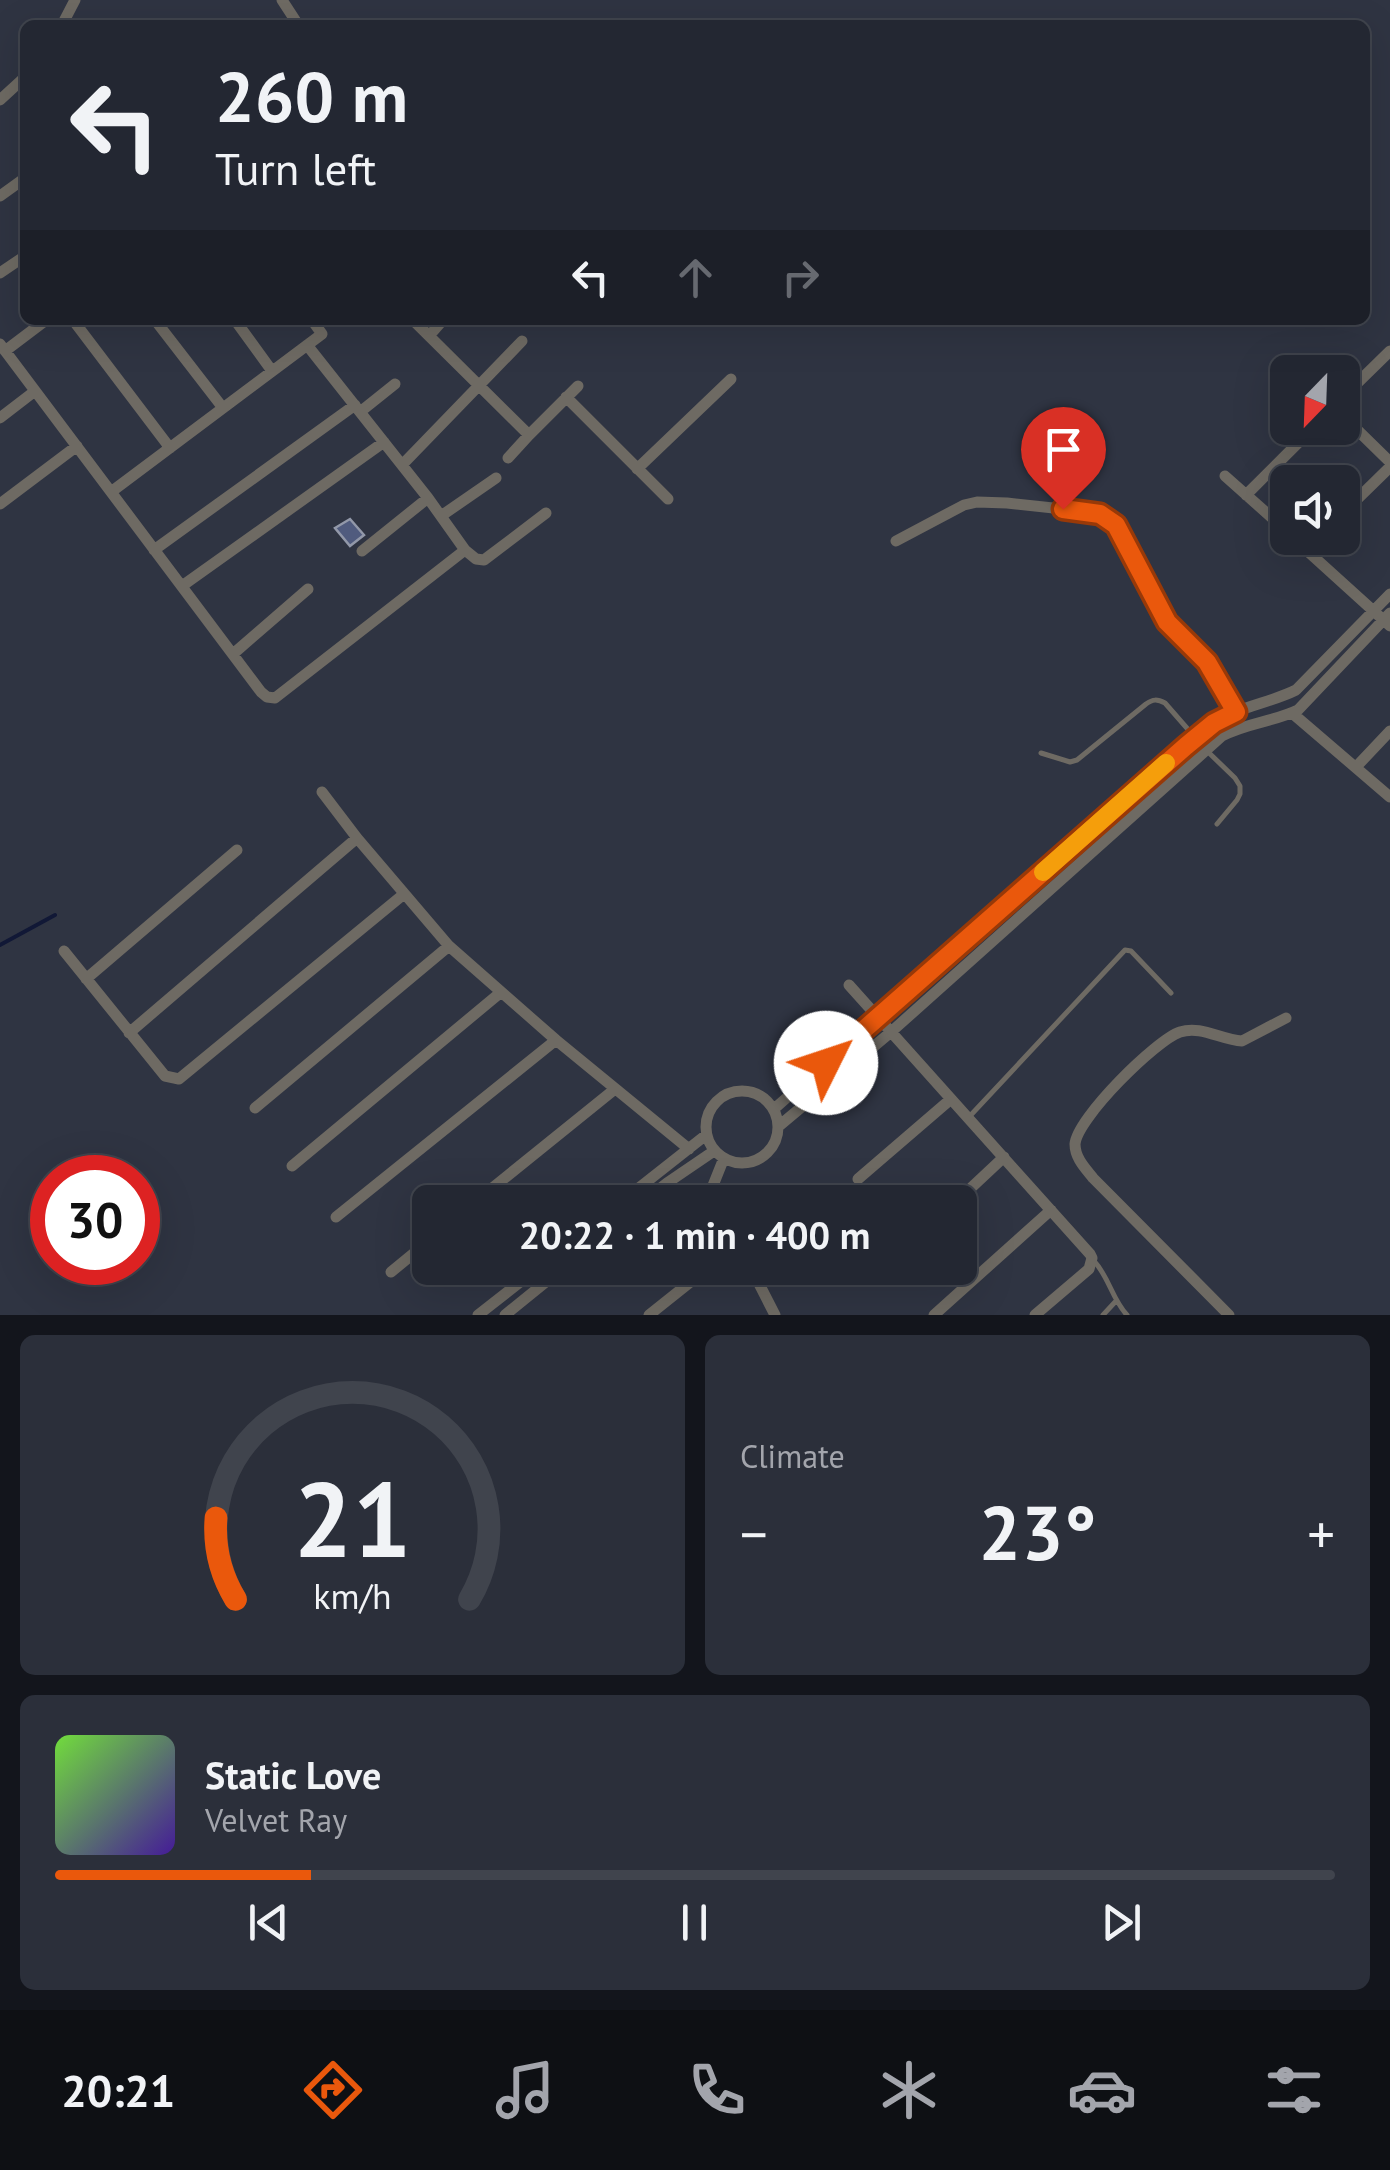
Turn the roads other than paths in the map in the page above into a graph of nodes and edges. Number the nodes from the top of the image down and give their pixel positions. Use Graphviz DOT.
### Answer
graph roads {
  1 [pos="20,82"];
  2 [pos="0,100"];
  3 [pos="38,325"];
  4 [pos="76,325"];
  5 [pos="159,325"];
  6 [pos="239,325"];
  7 [pos="316,325"];
  8 [pos="418,325"];
  9 [pos="439,325"];
  10 [pos="429,336"];
  11 [pos="522,341"];
  12 [pos="307,345"];
  13 [pos="2,347"];
  14 [pos="1390,351"];
  15 [pos="272,371"];
  16 [pos="731,379"];
  17 [pos="1360,380"];
  18 [pos="395,384"];
  19 [pos="578,386"];
  20 [pos="35,391"];
  21 [pos="566,397"];
  22 [pos="223,408"];
  23 [pos="357,408"];
  24 [pos="0,418"];
  25 [pos="1360,433"];
  26 [pos="530,434"];
  27 [pos="384,442"];
  28 [pos="1296,445"];
  29 [pos="77,446"];
  30 [pos="170,448"];
  31 [pos="508,458"];
  32 [pos="1390,464"];
  33 [pos="402,466"];
  34 [pos="638,469"];
  35 [pos="1225,476"];
  36 [pos="496,478"];
  37 [pos="111,492"];
  38 [pos="1246,495"];
  39 [pos="1360,495"];
  40 [pos="428,498"];
  41 [pos="668,499"];
  42 [pos="0,504"];
  43 [pos="546,513"];
  44 [pos="441,516"];
  45 [pos="1270,516"];
  46 [pos="896,541"];
  47 [pos="154,550"];
  48 [pos="465,550"];
  49 [pos="362,551"];
  50 [pos="1313,555"];
  51 [pos="182,586"];
  52 [pos="308,589"];
  53 [pos="1390,594"];
  54 [pos="1384,617"];
  55 [pos="233,654"];
  56 [pos="1236,712"];
  57 [pos="1292,714"];
  58 [pos="1390,731"];
  59 [pos="1195,738"];
  60 [pos="1206,750"];
  61 [pos="1041,753"];
  62 [pos="1356,768"];
  63 [pos="322,792"];
  64 [pos="1390,797"];
  65 [pos="1218,824"];
  66 [pos="357,838"];
  67 [pos="236,850"];
  68 [pos="404,894"];
  69 [pos="450,946"];
  70 [pos="64,951"];
  71 [pos="86,978"];
  72 [pos="849,985"];
  73 [pos="500,993"];
  74 [pos="1171,993"];
  75 [pos="878,1017"];
  76 [pos="1286,1018"];
  77 [pos="891,1032"];
  78 [pos="129,1033"];
  79 [pos="556,1040"];
  80 [pos="614,1089"];
  81 [pos="951,1099"];
  82 [pos="255,1108"];
  83 [pos="774,1110"];
  84 [pos="968,1118"];
  85 [pos="779,1126"];
  86 [pos="706,1135"];
  87 [pos="689,1149"];
  88 [pos="719,1155"];
  89 [pos="1004,1158"];
  90 [pos="292,1166"];
  91 [pos="858,1178"];
  92 [pos="497,1185"];
  93 [pos="643,1185"];
  94 [pos="670,1185"];
  95 [pos="713,1185"];
  96 [pos="975,1185"];
  97 [pos="1051,1210"];
  98 [pos="336,1217"];
  99 [pos="412,1255"];
  100 [pos="1092,1258"];
  101 [pos="391,1272"];
  102 [pos="516,1285"];
  103 [pos="543,1285"];
  104 [pos="687,1285"];
  105 [pos="760,1285"];
  106 [pos="1116,1301"];
  107 [pos="478,1315"];
  108 [pos="505,1315"];
  109 [pos="649,1315"];
  110 [pos="775,1315"];
  111 [pos="934,1315"];
  112 [pos="1035,1315"];
  113 [pos="1102,1315"];
  114 [pos="1127,1315"];
  115 [pos="1230,1315"];
  1 -- 2 [label="street"];
  3 -- 13 [label="street"];
  4 -- 30 [label="street"];
  5 -- 22 [label="street"];
  6 -- 15 [label="street"];
  7 -- 12 [label="street"];
  8 -- 10 [label="street"];
  9 -- 10 [label="street"];
  10 -- 26 [label="street"];
  11 -- 33 [label="street"];
  12 -- 15 [label="street"];
  12 -- 23 [label="street"];
  13 -- 20 [label="street"];
  14 -- 17 [label="street"];
  15 -- 22 [label="street"];
  16 -- 34 [label="street"];
  18 -- 23 [label="street"];
  19 -- 21 [label="street"];
  20 -- 24 [label="street"];
  20 -- 29 [label="street"];
  21 -- 26 [label="street"];
  21 -- 34 [label="street"];
  22 -- 30 [label="street"];
  23 -- 27 [label="street"];
  23 -- 47 [label="street"];
  25 -- 32 [label="street"];
  26 -- 31 [label="street"];
  27 -- 33 [label="street"];
  27 -- 51 [label="street"];
  28 -- 38 [label="street"];
  29 -- 37 [label="street"];
  29 -- 42 [label="street"];
  30 -- 37 [label="street"];
  32 -- 39 [label="street"];
  33 -- 40 [label="street"];
  34 -- 41 [label="street"];
  35 -- 38 [label="street"];
  36 -- 44 [label="street"];
  37 -- 47 [label="street"];
  38 -- 45 [label="street"];
  40 -- 44 [label="street"];
  40 -- 49 [label="street"];
  43 -- 48 [label="street"];
  44 -- 48 [label="street"];
  46 -- 56 [label="street"];
  47 -- 51 [label="street"];
  48 -- 55 [label="street"];
  50 -- 54 [label="street"];
  51 -- 55 [label="street"];
  52 -- 55 [label="street"];
  53 -- 54 [label="street"];
  54 -- 56 [label="street"];
  54 -- 57 [label="street"];
  56 -- 59 [label="street"];
  57 -- 60 [label="street"];
  57 -- 62 [label="street"];
  58 -- 62 [label="street"];
  59 -- 60 [label="lane"];
  59 -- 61 [label="lane"];
  59 -- 75 [label="street"];
  60 -- 65 [label="lane"];
  60 -- 77 [label="street"];
  62 -- 64 [label="street"];
  63 -- 66 [label="street"];
  66 -- 68 [label="street"];
  66 -- 78 [label="street"];
  67 -- 71 [label="street"];
  68 -- 69 [label="street"];
  68 -- 78 [label="street"];
  69 -- 73 [label="street"];
  69 -- 82 [label="street"];
  70 -- 71 [label="street"];
  71 -- 78 [label="street"];
  72 -- 75 [label="street"];
  73 -- 79 [label="street"];
  73 -- 90 [label="street"];
  74 -- 84 [label="lane"];
  75 -- 77 [label="street"];
  75 -- 83 [label="street"];
  76 -- 115 [label="street"];
  77 -- 81 [label="street"];
  77 -- 85 [label="street"];
  79 -- 80 [label="street"];
  79 -- 98 [label="street"];
  80 -- 87 [label="street"];
  80 -- 92 [label="street"];
  81 -- 84 [label="street"];
  81 -- 91 [label="street"];
  83 -- 85 [label="street"];
  83 -- 86 [label="street"];
  84 -- 89 [label="street"];
  85 -- 88 [label="street"];
  86 -- 87 [label="street"];
  86 -- 88 [label="street"];
  87 -- 93 [label="street"];
  88 -- 94 [label="street"];
  88 -- 95 [label="street"];
  89 -- 96 [label="street"];
  89 -- 97 [label="street"];
  97 -- 100 [label="street"];
  97 -- 111 [label="street"];
  99 -- 101 [label="street"];
  100 -- 106 [label="lane"];
  100 -- 112 [label="street"];
  102 -- 107 [label="street"];
  103 -- 108 [label="street"];
  104 -- 109 [label="street"];
  105 -- 110 [label="street"];
  106 -- 113 [label="lane"];
  106 -- 114 [label="lane"];
}
